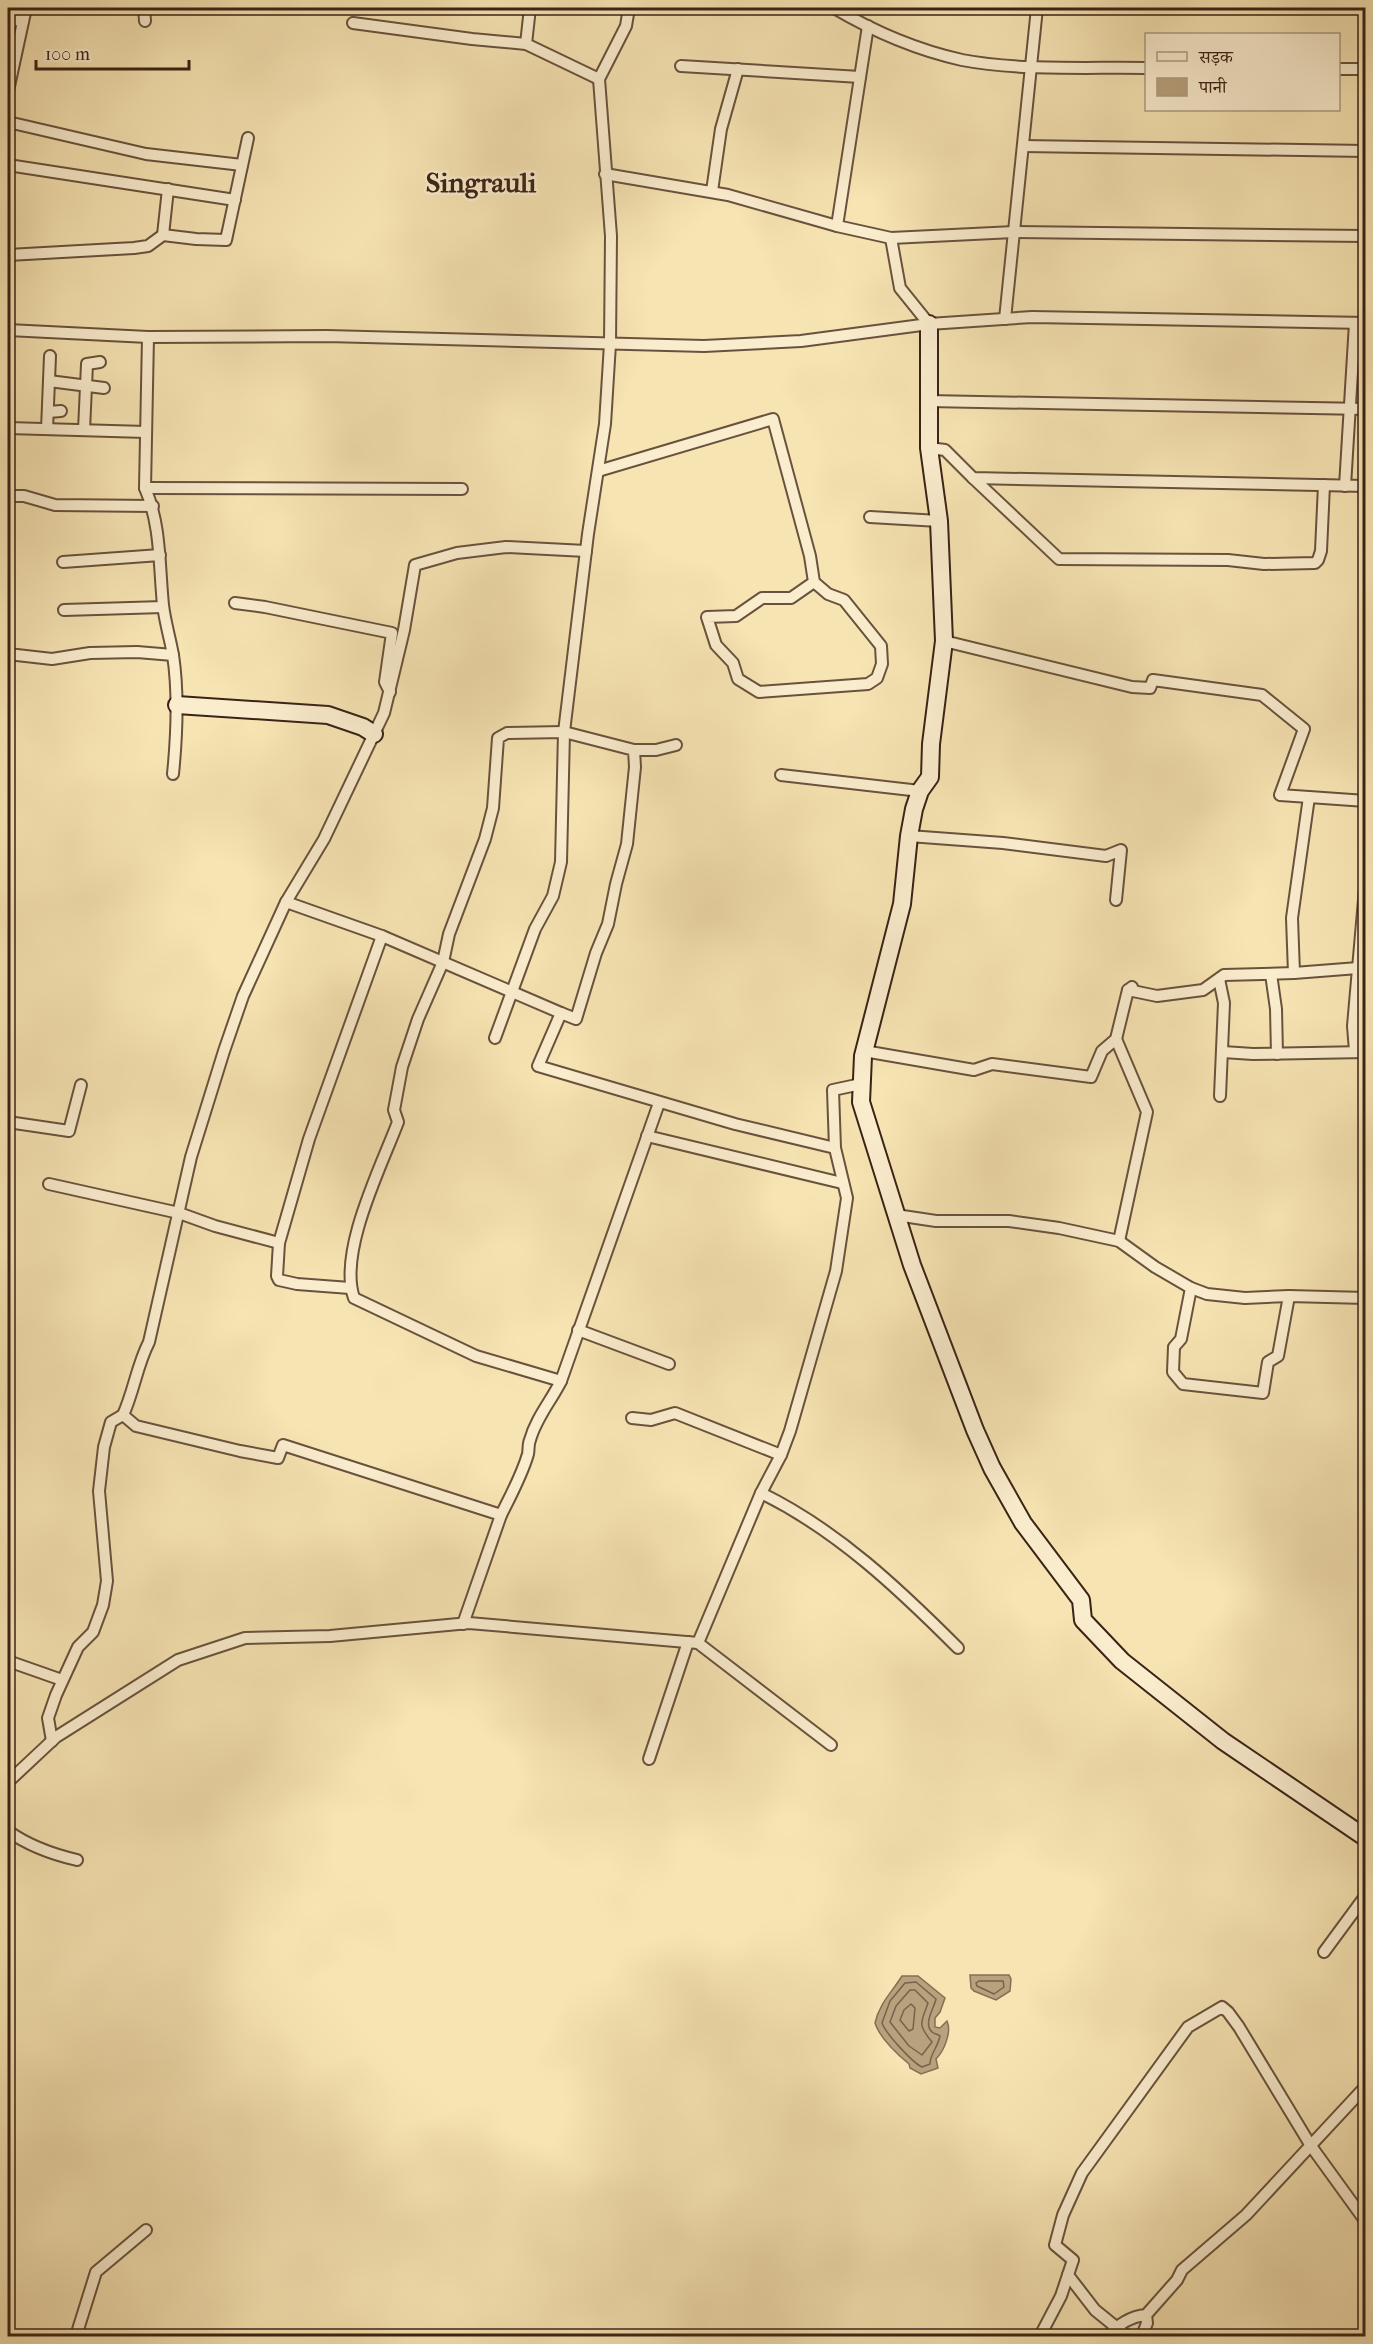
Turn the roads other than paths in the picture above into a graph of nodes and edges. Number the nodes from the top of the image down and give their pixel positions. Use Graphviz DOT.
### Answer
graph roads {
  1 [pos="26,8"];
  2 [pos="144,8"];
  3 [pos="530,8"];
  4 [pos="629,8"];
  5 [pos="834,8"];
  6 [pos="1037,8"];
  7 [pos="8,19"];
  8 [pos="23,21"];
  9 [pos="145,21"];
  10 [pos="353,23"];
  11 [pos="868,26"];
  12 [pos="526,44"];
  13 [pos="681,66"];
  14 [pos="1031,67"];
  15 [pos="1145,68"];
  16 [pos="738,69"];
  17 [pos="1340,69"];
  18 [pos="1365,69"];
  19 [pos="860,77"];
  20 [pos="598,79"];
  21 [pos="8,88"];
  22 [pos="8,122"];
  23 [pos="248,138"];
  24 [pos="1023,146"];
  25 [pos="1365,151"];
  26 [pos="8,165"];
  27 [pos="242,165"];
  28 [pos="605,174"];
  29 [pos="168,189"];
  30 [pos="712,191"];
  31 [pos="235,200"];
  32 [pos="837,226"];
  33 [pos="1014,232"];
  34 [pos="163,235"];
  35 [pos="1365,236"];
  36 [pos="891,238"];
  37 [pos="8,255"];
  38 [pos="1005,319"];
  39 [pos="1363,323"];
  40 [pos="929,324"];
  41 [pos="8,330"];
  42 [pos="148,337"];
  43 [pos="610,344"];
  44 [pos="50,356"];
  45 [pos="100,363"];
  46 [pos="49,381"];
  47 [pos="86,385"];
  48 [pos="104,388"];
  49 [pos="928,401"];
  50 [pos="1350,408"];
  51 [pos="1365,409"];
  52 [pos="62,411"];
  53 [pos="48,412"];
  54 [pos="8,428"];
  55 [pos="47,429"];
  56 [pos="84,430"];
  57 [pos="146,432"];
  58 [pos="929,448"];
  59 [pos="598,471"];
  60 [pos="973,478"];
  61 [pos="1324,485"];
  62 [pos="1345,486"];
  63 [pos="1365,486"];
  64 [pos="145,488"];
  65 [pos="462,489"];
  66 [pos="8,496"];
  67 [pos="153,506"];
  68 [pos="870,517"];
  69 [pos="939,521"];
  70 [pos="586,551"];
  71 [pos="160,555"];
  72 [pos="63,562"];
  73 [pos="814,582"];
  74 [pos="235,603"];
  75 [pos="163,607"];
  76 [pos="64,610"];
  77 [pos="944,641"];
  78 [pos="8,654"];
  79 [pos="173,656"];
  80 [pos="390,692"];
  81 [pos="177,705"];
  82 [pos="564,732"];
  83 [pos="374,734"];
  84 [pos="676,745"];
  85 [pos="634,750"];
  86 [pos="173,774"];
  87 [pos="781,775"];
  88 [pos="920,791"];
  89 [pos="1309,797"];
  90 [pos="1365,801"];
  91 [pos="909,836"];
  92 [pos="1365,877"];
  93 [pos="1116,900"];
  94 [pos="286,902"];
  95 [pos="382,936"];
  96 [pos="443,962"];
  97 [pos="1358,968"];
  98 [pos="1294,973"];
  99 [pos="1271,974"];
  100 [pos="1219,979"];
  101 [pos="513,992"];
  102 [pos="561,1013"];
  103 [pos="495,1038"];
  104 [pos="1116,1039"];
  105 [pos="864,1051"];
  106 [pos="1223,1052"];
  107 [pos="1360,1052"];
  108 [pos="1277,1054"];
  109 [pos="861,1084"];
  110 [pos="81,1085"];
  111 [pos="1220,1096"];
  112 [pos="659,1103"];
  113 [pos="8,1122"];
  114 [pos="647,1136"];
  115 [pos="835,1148"];
  116 [pos="842,1183"];
  117 [pos="49,1184"];
  118 [pos="179,1213"];
  119 [pos="896,1215"];
  120 [pos="1119,1241"];
  121 [pos="279,1242"];
  122 [pos="1365,1280"];
  123 [pos="350,1288"];
  124 [pos="1191,1288"];
  125 [pos="1289,1296"];
  126 [pos="1365,1298"];
  127 [pos="578,1330"];
  128 [pos="669,1364"];
  129 [pos="561,1381"];
  130 [pos="123,1415"];
  131 [pos="632,1418"];
  132 [pos="781,1455"];
  133 [pos="761,1493"];
  134 [pos="501,1515"];
  135 [pos="463,1624"];
  136 [pos="693,1643"];
  137 [pos="958,1648"];
  138 [pos="8,1660"];
  139 [pos="62,1680"];
  140 [pos="52,1741"];
  141 [pos="831,1744"];
  142 [pos="649,1759"];
  143 [pos="8,1782"];
  144 [pos="8,1831"];
  145 [pos="1365,1838"];
  146 [pos="77,1860"];
  147 [pos="1365,1895"];
  148 [pos="1324,1952"];
  149 [pos="1365,2086"];
  150 [pos="1311,2146"];
  151 [pos="1365,2222"];
  152 [pos="146,2230"];
  153 [pos="1068,2275"];
  154 [pos="1146,2315"];
  155 [pos="1115,2327"];
  156 [pos="76,2337"];
  157 [pos="1040,2337"];
  158 [pos="1109,2337"];
  159 [pos="1127,2337"];
  160 [pos="1142,2337"];
  1 -- 8 [label="street"];
  2 -- 9 [label="street"];
  3 -- 12 [label="street"];
  4 -- 20 [label="street"];
  5 -- 11 [label="street"];
  6 -- 14 [label="street"];
  7 -- 8 [label="street"];
  8 -- 21 [label="street"];
  10 -- 12 [label="street"];
  11 -- 14 [label="street"];
  11 -- 19 [label="street"];
  12 -- 20 [label="street"];
  13 -- 16 [label="street"];
  14 -- 15 [label="street"];
  14 -- 24 [label="street"];
  16 -- 19 [label="street"];
  16 -- 30 [label="street"];
  17 -- 18 [label="street"];
  19 -- 32 [label="street"];
  20 -- 28 [label="street"];
  22 -- 27 [label="street"];
  23 -- 27 [label="street"];
  24 -- 25 [label="street"];
  24 -- 33 [label="street"];
  26 -- 29 [label="street"];
  27 -- 31 [label="street"];
  28 -- 30 [label="street"];
  28 -- 43 [label="street"];
  29 -- 31 [label="street"];
  29 -- 34 [label="street"];
  30 -- 32 [label="street"];
  31 -- 34 [label="street"];
  32 -- 36 [label="street"];
  33 -- 35 [label="street"];
  33 -- 36 [label="street"];
  33 -- 38 [label="street"];
  34 -- 37 [label="street"];
  36 -- 40 [label="street"];
  38 -- 39 [label="street"];
  38 -- 40 [label="street"];
  39 -- 50 [label="street"];
  40 -- 43 [label="street"];
  40 -- 49 [label="street"];
  41 -- 42 [label="street"];
  42 -- 43 [label="street"];
  42 -- 57 [label="street"];
  43 -- 59 [label="street"];
  44 -- 46 [label="street"];
  45 -- 47 [label="street"];
  46 -- 47 [label="street"];
  46 -- 53 [label="street"];
  47 -- 48 [label="street"];
  47 -- 56 [label="street"];
  49 -- 50 [label="street"];
  49 -- 58 [label="street"];
  50 -- 51 [label="street"];
  50 -- 62 [label="street"];
  52 -- 53 [label="street"];
  53 -- 55 [label="street"];
  54 -- 55 [label="street"];
  55 -- 56 [label="street"];
  56 -- 57 [label="street"];
  57 -- 64 [label="street"];
  58 -- 60 [label="street"];
  58 -- 69 [label="street"];
  59 -- 70 [label="street"];
  59 -- 73 [label="street"];
  60 -- 61 [label="street"];
  60 -- 61 [label="street"];
  61 -- 62 [label="street"];
  62 -- 63 [label="street"];
  64 -- 65 [label="street"];
  64 -- 67 [label="street"];
  66 -- 67 [label="street"];
  67 -- 71 [label="street"];
  68 -- 69 [label="street"];
  69 -- 77 [label="street"];
  70 -- 80 [label="street"];
  70 -- 82 [label="street"];
  71 -- 72 [label="street"];
  71 -- 75 [label="street"];
  73 -- 73 [label="street"];
  74 -- 80 [label="street"];
  75 -- 76 [label="street"];
  75 -- 79 [label="street"];
  77 -- 88 [label="street"];
  77 -- 89 [label="street"];
  78 -- 79 [label="street"];
  79 -- 81 [label="street"];
  80 -- 83 [label="street"];
  81 -- 83 [label="street"];
  81 -- 86 [label="street"];
  82 -- 85 [label="street"];
  82 -- 96 [label="street"];
  82 -- 101 [label="street"];
  83 -- 94 [label="street"];
  84 -- 85 [label="street"];
  85 -- 102 [label="street"];
  87 -- 88 [label="street"];
  88 -- 91 [label="street"];
  89 -- 90 [label="street"];
  89 -- 98 [label="street"];
  91 -- 93 [label="street"];
  91 -- 105 [label="street"];
  92 -- 97 [label="street"];
  94 -- 95 [label="street"];
  94 -- 118 [label="street"];
  95 -- 96 [label="street"];
  95 -- 121 [label="street"];
  96 -- 101 [label="street"];
  96 -- 123 [label="street"];
  97 -- 98 [label="street"];
  97 -- 107 [label="street"];
  98 -- 99 [label="street"];
  99 -- 100 [label="street"];
  99 -- 108 [label="street"];
  100 -- 104 [label="street"];
  100 -- 106 [label="street"];
  101 -- 102 [label="street"];
  101 -- 103 [label="street"];
  102 -- 112 [label="street"];
  104 -- 105 [label="street"];
  104 -- 120 [label="street"];
  105 -- 109 [label="street"];
  106 -- 108 [label="street"];
  106 -- 111 [label="street"];
  107 -- 108 [label="street"];
  109 -- 115 [label="street"];
  109 -- 119 [label="street"];
  110 -- 113 [label="street"];
  112 -- 114 [label="street"];
  112 -- 115 [label="street"];
  114 -- 116 [label="street"];
  114 -- 127 [label="street"];
  115 -- 116 [label="street"];
  116 -- 132 [label="street"];
  117 -- 118 [label="street"];
  118 -- 121 [label="street"];
  118 -- 130 [label="street"];
  119 -- 120 [label="street"];
  119 -- 145 [label="street"];
  120 -- 124 [label="street"];
  121 -- 123 [label="street"];
  122 -- 126 [label="street"];
  123 -- 129 [label="street"];
  124 -- 125 [label="street"];
  124 -- 125 [label="street"];
  125 -- 126 [label="street"];
  127 -- 128 [label="street"];
  127 -- 129 [label="street"];
  129 -- 134 [label="street"];
  130 -- 134 [label="street"];
  130 -- 139 [label="street"];
  131 -- 132 [label="street"];
  132 -- 133 [label="street"];
  133 -- 136 [label="street"];
  133 -- 137 [label="street"];
  134 -- 135 [label="street"];
  135 -- 136 [label="street"];
  135 -- 140 [label="street"];
  136 -- 141 [label="street"];
  136 -- 142 [label="street"];
  138 -- 139 [label="street"];
  139 -- 140 [label="street"];
  140 -- 143 [label="street"];
  144 -- 146 [label="street"];
  147 -- 148 [label="street"];
  149 -- 150 [label="street"];
  150 -- 151 [label="street"];
  150 -- 153 [label="street"];
  150 -- 154 [label="street"];
  152 -- 156 [label="street"];
  153 -- 155 [label="street"];
  153 -- 157 [label="street"];
  154 -- 155 [label="street"];
  154 -- 160 [label="street"];
  155 -- 158 [label="street"];
  155 -- 159 [label="street"];
}
